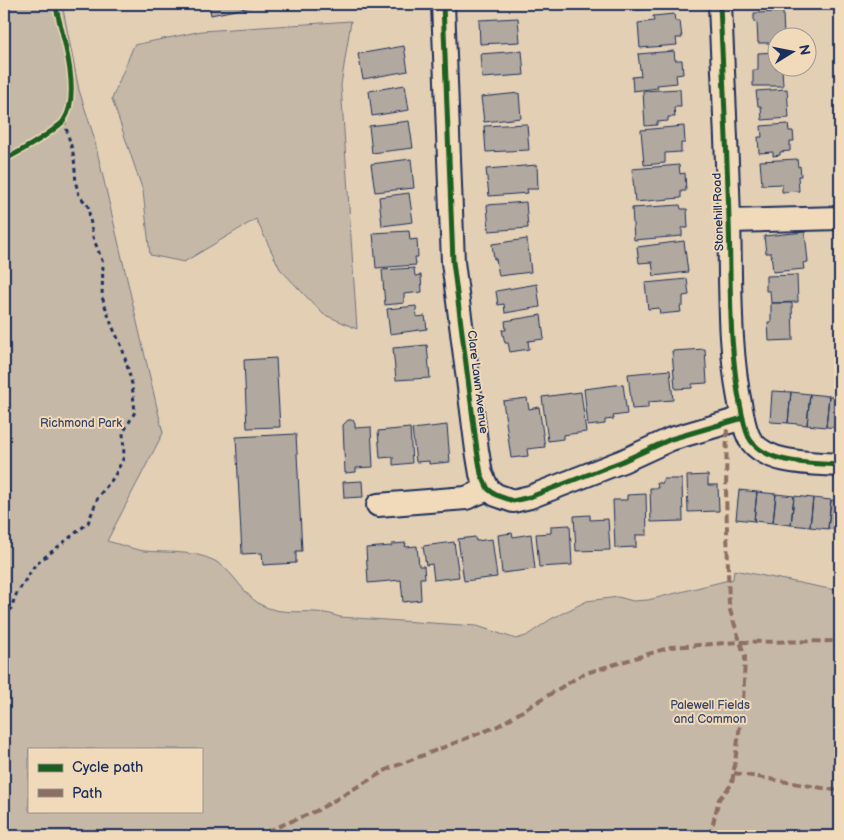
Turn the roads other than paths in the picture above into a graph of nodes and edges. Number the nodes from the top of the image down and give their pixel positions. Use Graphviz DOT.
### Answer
graph roads {
  1 [pos="443,4"];
  2 [pos="720,4"];
  3 [pos="840,218"];
  4 [pos="729,221"];
  5 [pos="743,418"];
  6 [pos="840,465"];
  7 [pos="488,489"];
  8 [pos="378,505"];
  1 -- 7 [label="street, Clare Lawn Avenue"];
  2 -- 4 [label="street, Stonehill Road"];
  3 -- 4 [label="street"];
  4 -- 5 [label="street, Stonehill Road"];
  5 -- 6 [label="street, Stonehill Road"];
  5 -- 7 [label="street"];
  7 -- 8 [label="street"];
}
